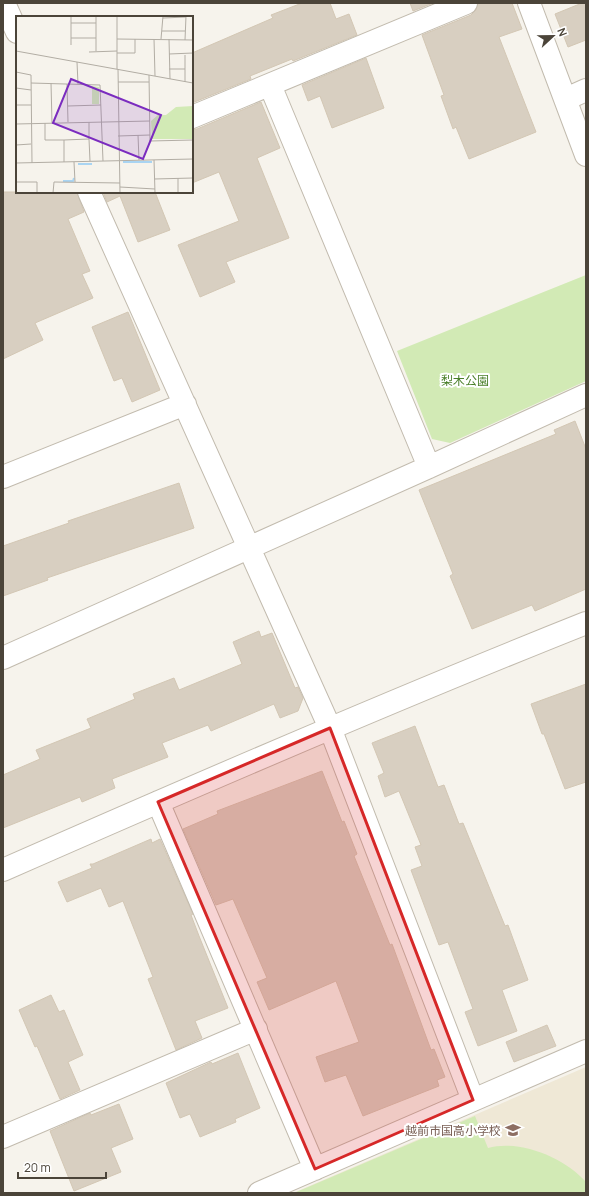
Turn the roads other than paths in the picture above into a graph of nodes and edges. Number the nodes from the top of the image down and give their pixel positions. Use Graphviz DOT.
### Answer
graph roads {
  1 [pos="4,3"];
  2 [pos="466,3"];
  3 [pos="529,3"];
  4 [pos="16,30"];
  5 [pos="270,85"];
  6 [pos="586,90"];
  7 [pos="566,99"];
  8 [pos="193,117"];
  9 [pos="586,155"];
  10 [pos="89,193"];
  11 [pos="586,395"];
  12 [pos="185,404"];
  13 [pos="429,467"];
  14 [pos="3,477"];
  15 [pos="250,548"];
  16 [pos="586,623"];
  17 [pos="3,658"];
  18 [pos="330,728"];
  19 [pos="158,802"];
  20 [pos="3,870"];
  21 [pos="256,1029"];
  22 [pos="586,1051"];
  23 [pos="473,1100"];
  24 [pos="3,1137"];
  25 [pos="315,1169"];
  26 [pos="259,1193"];
  1 -- 4 [label="street"];
  2 -- 5 [label="street"];
  3 -- 7 [label="street"];
  5 -- 8 [label="street"];
  5 -- 13 [label="street"];
  6 -- 7 [label="street"];
  7 -- 9 [label="street"];
  10 -- 12 [label="street"];
  11 -- 13 [label="street"];
  12 -- 14 [label="street"];
  12 -- 15 [label="street"];
  13 -- 15 [label="street"];
  15 -- 17 [label="street"];
  15 -- 18 [label="street"];
  16 -- 18 [label="street"];
  18 -- 19 [label="street"];
  18 -- 23 [label="street"];
  19 -- 20 [label="street"];
  19 -- 21 [label="street"];
  21 -- 24 [label="street"];
  21 -- 25 [label="street"];
  22 -- 23 [label="street"];
  23 -- 25 [label="street"];
  25 -- 26 [label="street"];
}
